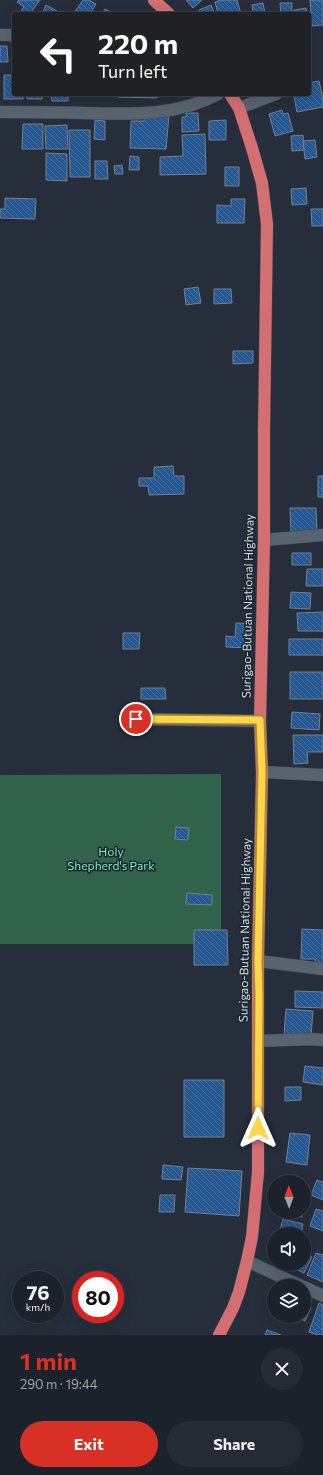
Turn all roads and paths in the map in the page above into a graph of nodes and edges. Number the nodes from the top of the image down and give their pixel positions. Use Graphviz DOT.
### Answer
graph roads {
  1 [pos="154,0"];
  2 [pos="167,12"];
  3 [pos="0,35"];
  4 [pos="12,35"];
  5 [pos="214,96"];
  6 [pos="231,96"];
  7 [pos="271,96"];
  8 [pos="239,108"];
  9 [pos="0,112"];
  10 [pos="323,535"];
  11 [pos="264,540"];
  12 [pos="136,719"];
  13 [pos="260,720"];
  14 [pos="262,772"];
  15 [pos="323,775"];
  16 [pos="258,962"];
  17 [pos="323,968"];
  18 [pos="323,1040"];
  19 [pos="258,1041"];
  20 [pos="247,1261"];
  21 [pos="286,1279"];
  22 [pos="311,1290"];
  23 [pos="323,1296"];
  24 [pos="219,1335"];
  1 -- 2 [label="highway"];
  3 -- 4 [label="street"];
  5 -- 9 [label="street"];
  6 -- 8 [label="highway, Surigao-Butuan National Highway"];
  7 -- 8 [label="street"];
  8 -- 11 [label="highway, Surigao-Butuan National Highway"];
  10 -- 11 [label="street"];
  11 -- 13 [label="highway, Surigao-Butuan National Highway"];
  12 -- 13 [label="street"];
  13 -- 14 [label="highway, Surigao-Butuan National Highway"];
  14 -- 15 [label="street"];
  14 -- 16 [label="highway, Surigao-Butuan National Highway"];
  16 -- 17 [label="street"];
  16 -- 19 [label="highway, Surigao-Butuan National Highway"];
  18 -- 19 [label="street"];
  19 -- 20 [label="highway, Surigao-Butuan National Highway"];
  20 -- 21 [label="street"];
  20 -- 24 [label="highway, Surigao-Butuan National Highway"];
  22 -- 23 [label="street"];
}
